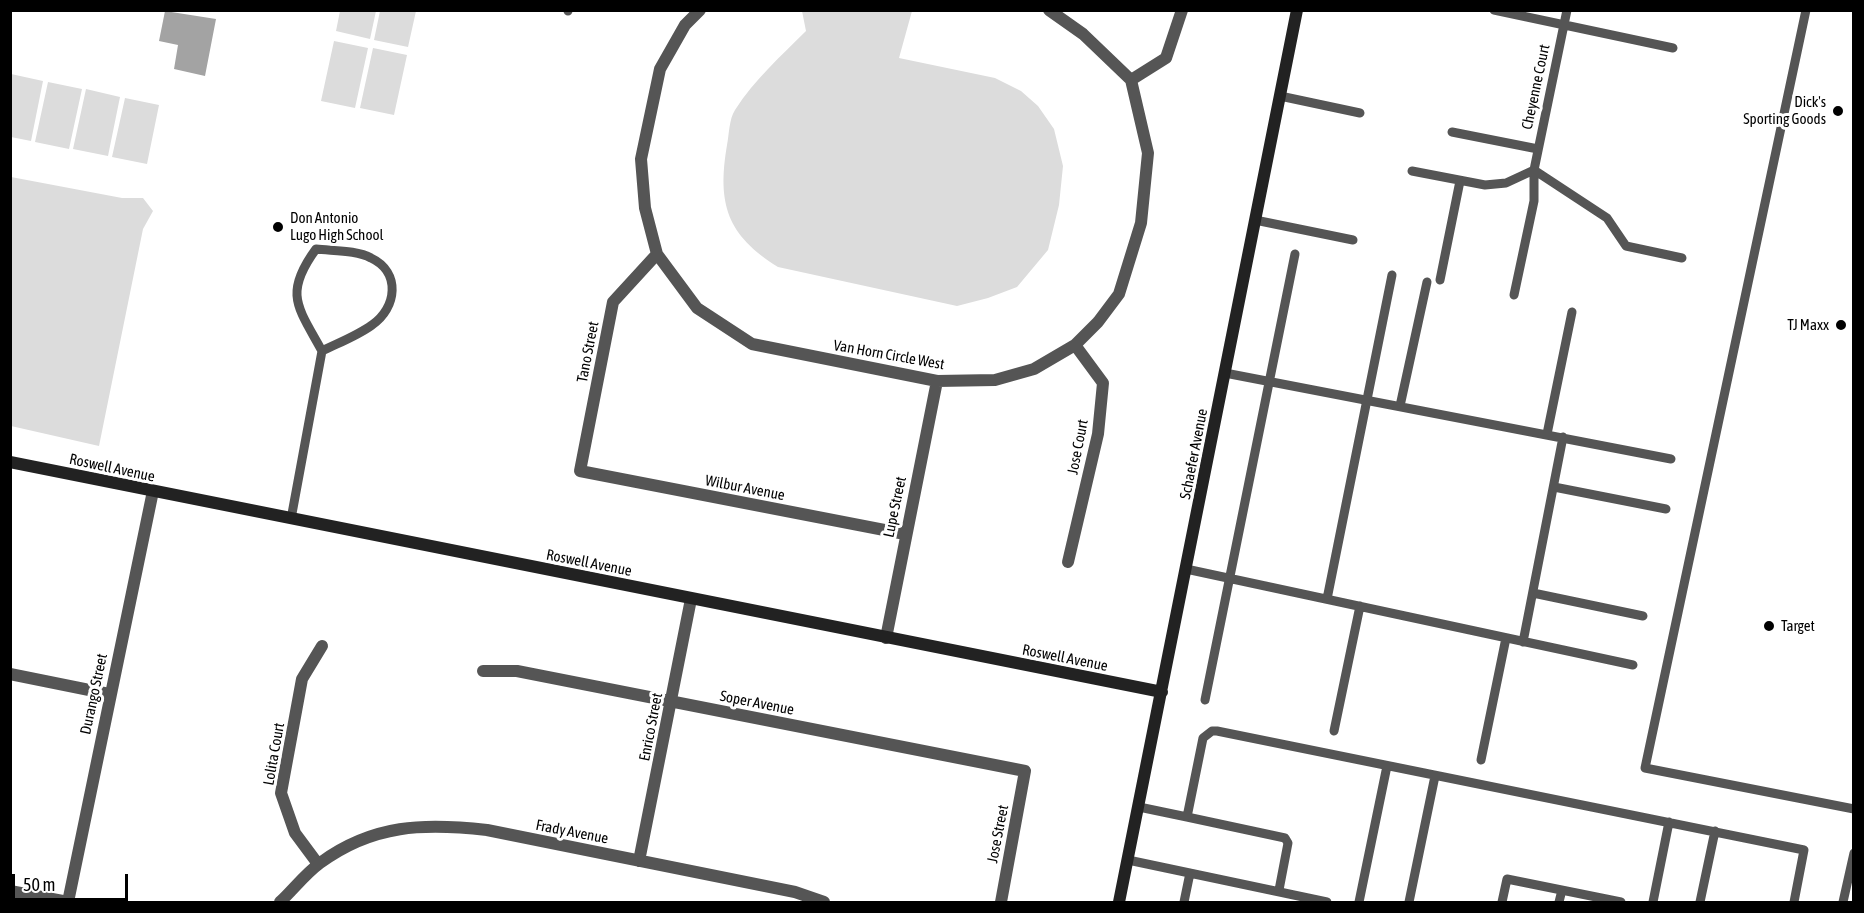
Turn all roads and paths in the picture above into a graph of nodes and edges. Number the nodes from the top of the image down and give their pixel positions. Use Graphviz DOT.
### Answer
graph roads {
  1 [pos="700,10"];
  2 [pos="1049,10"];
  3 [pos="1182,10"];
  4 [pos="1297,10"];
  5 [pos="1494,10"];
  6 [pos="1567,10"];
  7 [pos="1806,10"];
  8 [pos="1564,25"];
  9 [pos="1673,48"];
  10 [pos="1131,80"];
  11 [pos="1280,96"];
  12 [pos="1360,112"];
  13 [pos="1452,132"];
  14 [pos="1538,149"];
  15 [pos="1534,170"];
  16 [pos="1412,171"];
  17 [pos="1460,181"];
  18 [pos="1255,220"];
  19 [pos="1353,240"];
  20 [pos="657,254"];
  21 [pos="1295,254"];
  22 [pos="1682,258"];
  23 [pos="1392,275"];
  24 [pos="1440,280"];
  25 [pos="1427,282"];
  26 [pos="1514,295"];
  27 [pos="1572,312"];
  28 [pos="1075,345"];
  29 [pos="322,351"];
  30 [pos="1225,373"];
  31 [pos="937,381"];
  32 [pos="1268,381"];
  33 [pos="1367,400"];
  34 [pos="1400,406"];
  35 [pos="1547,434"];
  36 [pos="1563,437"];
  37 [pos="1671,459"];
  38 [pos="10,462"];
  39 [pos="580,471"];
  40 [pos="1554,486"];
  41 [pos="153,491"];
  42 [pos="1666,509"];
  43 [pos="291,519"];
  44 [pos="905,534"];
  45 [pos="1068,562"];
  46 [pos="1186,569"];
  47 [pos="1228,578"];
  48 [pos="1533,593"];
  49 [pos="691,599"];
  50 [pos="1327,599"];
  51 [pos="1360,606"];
  52 [pos="1643,616"];
  53 [pos="886,638"];
  54 [pos="1506,638"];
  55 [pos="1523,642"];
  56 [pos="322,646"];
  57 [pos="1633,665"];
  58 [pos="483,671"];
  59 [pos="10,674"];
  60 [pos="1162,692"];
  61 [pos="109,694"];
  62 [pos="1204,700"];
  63 [pos="671,701"];
  64 [pos="1334,731"];
  65 [pos="1481,760"];
  66 [pos="1387,766"];
  67 [pos="1025,771"];
  68 [pos="1435,776"];
  69 [pos="1138,807"];
  70 [pos="1854,809"];
  71 [pos="1187,817"];
  72 [pos="1669,822"];
  73 [pos="1715,831"];
  74 [pos="1854,854"];
  75 [pos="1128,860"];
  76 [pos="639,861"];
  77 [pos="318,864"];
  78 [pos="1190,873"];
  79 [pos="1279,890"];
  80 [pos="1562,890"];
  81 [pos="10,891"];
  82 [pos="68,903"];
  83 [pos="280,903"];
  84 [pos="824,903"];
  85 [pos="1001,903"];
  86 [pos="1119,903"];
  87 [pos="1184,903"];
  88 [pos="1327,903"];
  89 [pos="1359,903"];
  90 [pos="1409,903"];
  91 [pos="1502,903"];
  92 [pos="1559,903"];
  93 [pos="1621,903"];
  94 [pos="1653,903"];
  95 [pos="1700,903"];
  96 [pos="1794,903"];
  97 [pos="1843,903"];
  1 -- 20 [label="street"];
  2 -- 10 [label="street"];
  3 -- 10 [label="street"];
  4 -- 11 [label="street, Schaefer Avenue"];
  5 -- 8 [label="lane"];
  6 -- 8 [label="lane, Cheyenne Court"];
  7 -- 70 [label="lane"];
  8 -- 9 [label="lane"];
  8 -- 14 [label="lane, Cheyenne Court"];
  10 -- 28 [label="street, Van Horn Circle West"];
  11 -- 12 [label="lane"];
  11 -- 18 [label="street, Schaefer Avenue"];
  13 -- 14 [label="lane"];
  14 -- 15 [label="lane, Cheyenne Court"];
  15 -- 17 [label="lane"];
  15 -- 22 [label="lane"];
  15 -- 26 [label="lane, Cheyenne Court"];
  16 -- 17 [label="lane"];
  17 -- 24 [label="lane"];
  18 -- 19 [label="lane"];
  18 -- 30 [label="street, Schaefer Avenue"];
  20 -- 31 [label="street, Van Horn Circle West"];
  20 -- 39 [label="street, Tano Street"];
  21 -- 32 [label="lane"];
  23 -- 33 [label="lane"];
  25 -- 34 [label="lane"];
  27 -- 35 [label="lane"];
  28 -- 31 [label="street, Van Horn Circle West"];
  28 -- 45 [label="street, Jose Court"];
  29 -- 29 [label="lane"];
  29 -- 43 [label="lane"];
  30 -- 32 [label="lane"];
  30 -- 46 [label="street, Schaefer Avenue"];
  31 -- 44 [label="street, Lupe Street"];
  32 -- 33 [label="lane"];
  32 -- 47 [label="lane"];
  33 -- 34 [label="lane"];
  33 -- 50 [label="lane"];
  34 -- 35 [label="lane"];
  35 -- 36 [label="lane"];
  36 -- 37 [label="lane"];
  36 -- 40 [label="lane"];
  38 -- 41 [label="street, Roswell Avenue"];
  39 -- 44 [label="street, Wilbur Avenue"];
  40 -- 42 [label="lane"];
  40 -- 48 [label="lane"];
  41 -- 43 [label="street, Roswell Avenue"];
  41 -- 61 [label="street, Durango Street"];
  43 -- 49 [label="street, Roswell Avenue"];
  44 -- 53 [label="street, Lupe Street"];
  46 -- 47 [label="lane"];
  46 -- 60 [label="street, Schaefer Avenue"];
  47 -- 50 [label="lane"];
  47 -- 62 [label="lane"];
  48 -- 52 [label="lane"];
  48 -- 55 [label="lane"];
  49 -- 53 [label="street, Roswell Avenue"];
  49 -- 63 [label="street, Enrico Street"];
  50 -- 51 [label="lane"];
  51 -- 54 [label="lane"];
  51 -- 64 [label="lane"];
  53 -- 60 [label="street, Roswell Avenue"];
  54 -- 55 [label="lane"];
  54 -- 65 [label="lane"];
  55 -- 57 [label="lane"];
  56 -- 77 [label="street, Lolita Court"];
  58 -- 63 [label="street, Soper Avenue"];
  59 -- 61 [label="street"];
  60 -- 69 [label="street, Schaefer Avenue"];
  61 -- 82 [label="street, Durango Street"];
  63 -- 67 [label="street, Soper Avenue"];
  63 -- 76 [label="street, Enrico Street"];
  66 -- 68 [label="lane"];
  66 -- 71 [label="lane"];
  66 -- 89 [label="lane"];
  67 -- 85 [label="street, Jose Street"];
  68 -- 72 [label="lane"];
  68 -- 90 [label="lane"];
  69 -- 71 [label="lane"];
  69 -- 75 [label="street, Schaefer Avenue"];
  71 -- 79 [label="lane"];
  72 -- 73 [label="lane"];
  72 -- 94 [label="lane"];
  73 -- 95 [label="lane"];
  73 -- 96 [label="lane"];
  74 -- 97 [label="lane"];
  75 -- 78 [label="lane"];
  75 -- 86 [label="street, Schaefer Avenue"];
  76 -- 77 [label="street, Frady Avenue"];
  76 -- 84 [label="street, Frady Avenue"];
  77 -- 83 [label="street, Frady Avenue"];
  78 -- 79 [label="lane"];
  78 -- 87 [label="lane"];
  79 -- 88 [label="lane"];
  80 -- 91 [label="lane"];
  80 -- 92 [label="lane"];
  80 -- 93 [label="lane"];
  81 -- 82 [label="street"];
}
